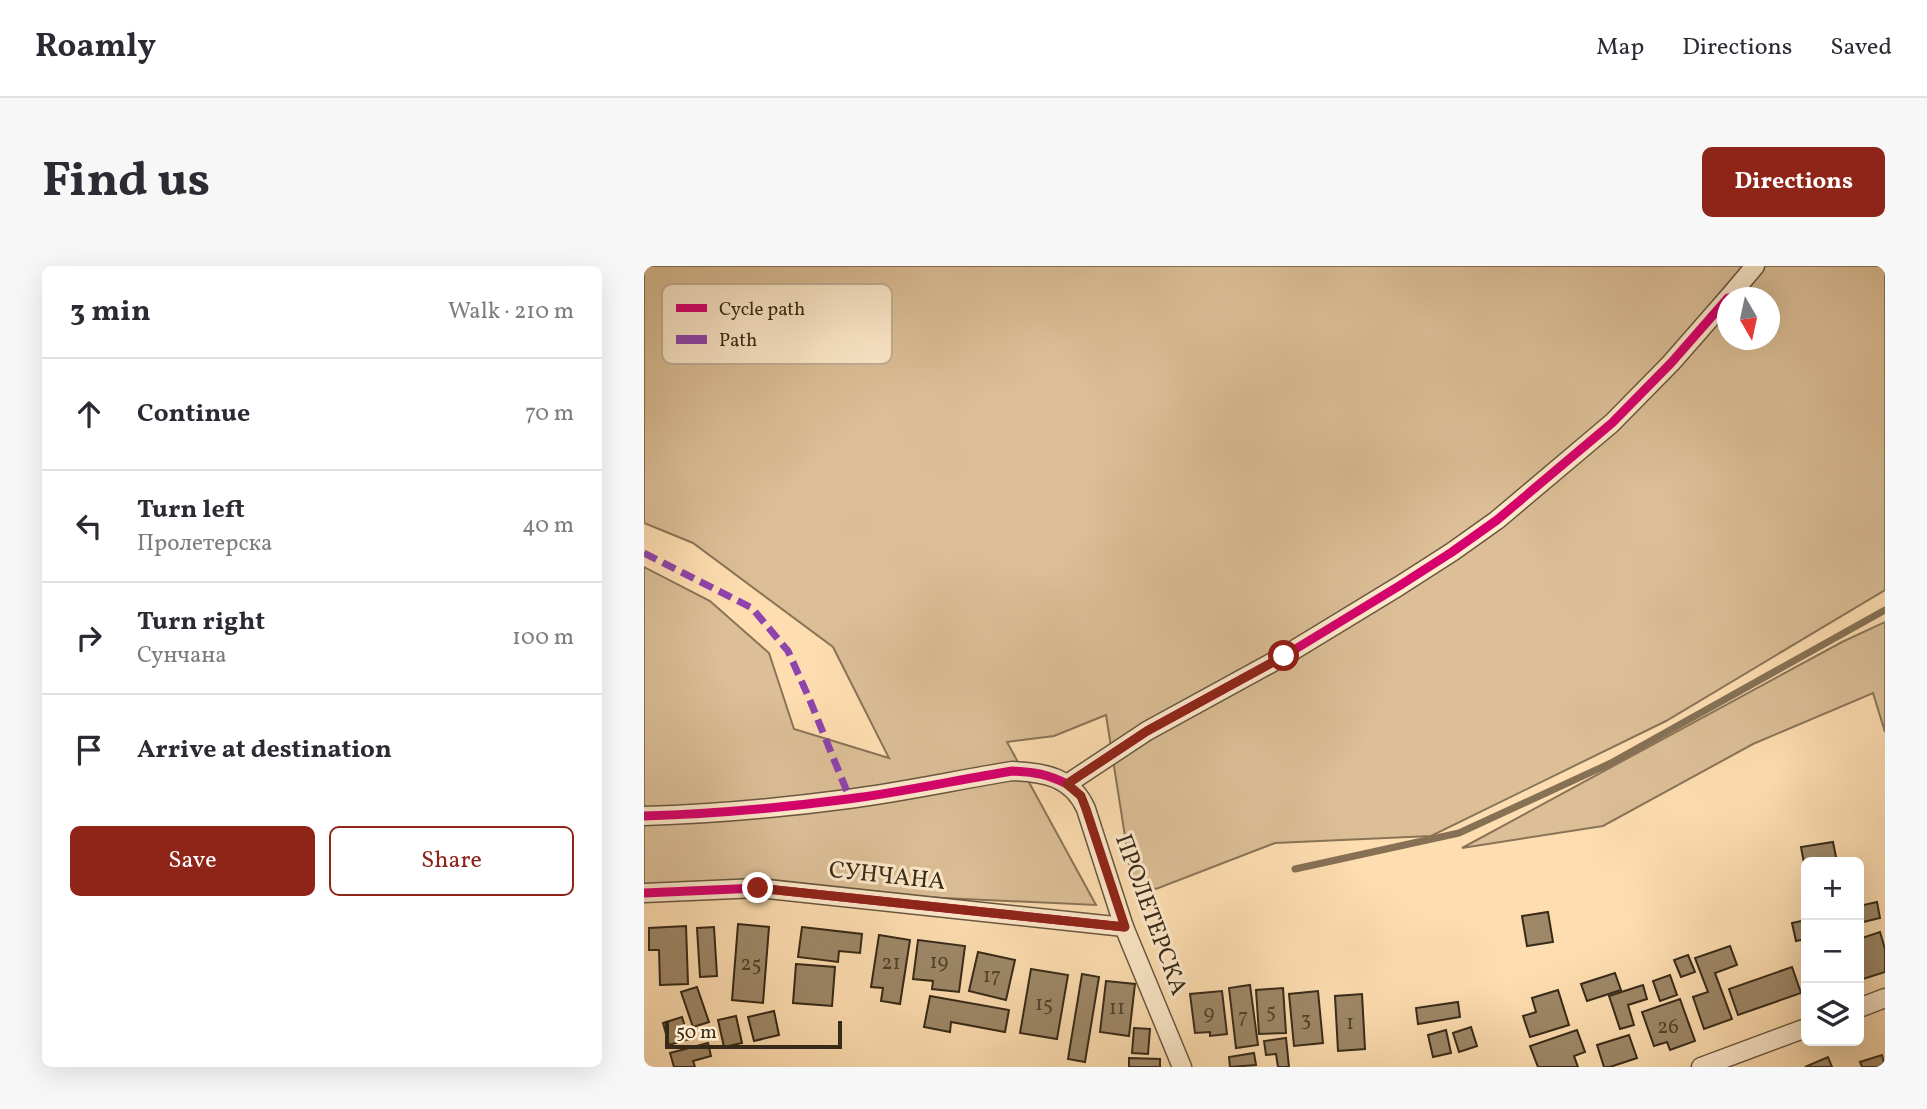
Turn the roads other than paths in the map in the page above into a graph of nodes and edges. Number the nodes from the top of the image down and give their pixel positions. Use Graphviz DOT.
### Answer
graph roads {
  1 [pos="1755,266"];
  2 [pos="1737,287"];
  3 [pos="1717,311"];
  4 [pos="1067,784"];
  5 [pos="644,816"];
  6 [pos="644,893"];
  7 [pos="1125,927"];
  8 [pos="1885,998"];
  9 [pos="1864,1006"];
  10 [pos="1801,1030"];
  11 [pos="1182,1067"];
  12 [pos="1701,1067"];
  1 -- 2 [label="street"];
  3 -- 4 [label="street"];
  4 -- 5 [label="street"];
  4 -- 7 [label="street, ПРОЛЕТЕРСКА"];
  6 -- 7 [label="street, СУНЧАНА"];
  7 -- 11 [label="street, ПРОЛЕТЕРСКА"];
  8 -- 9 [label="street"];
  10 -- 12 [label="street"];
}
